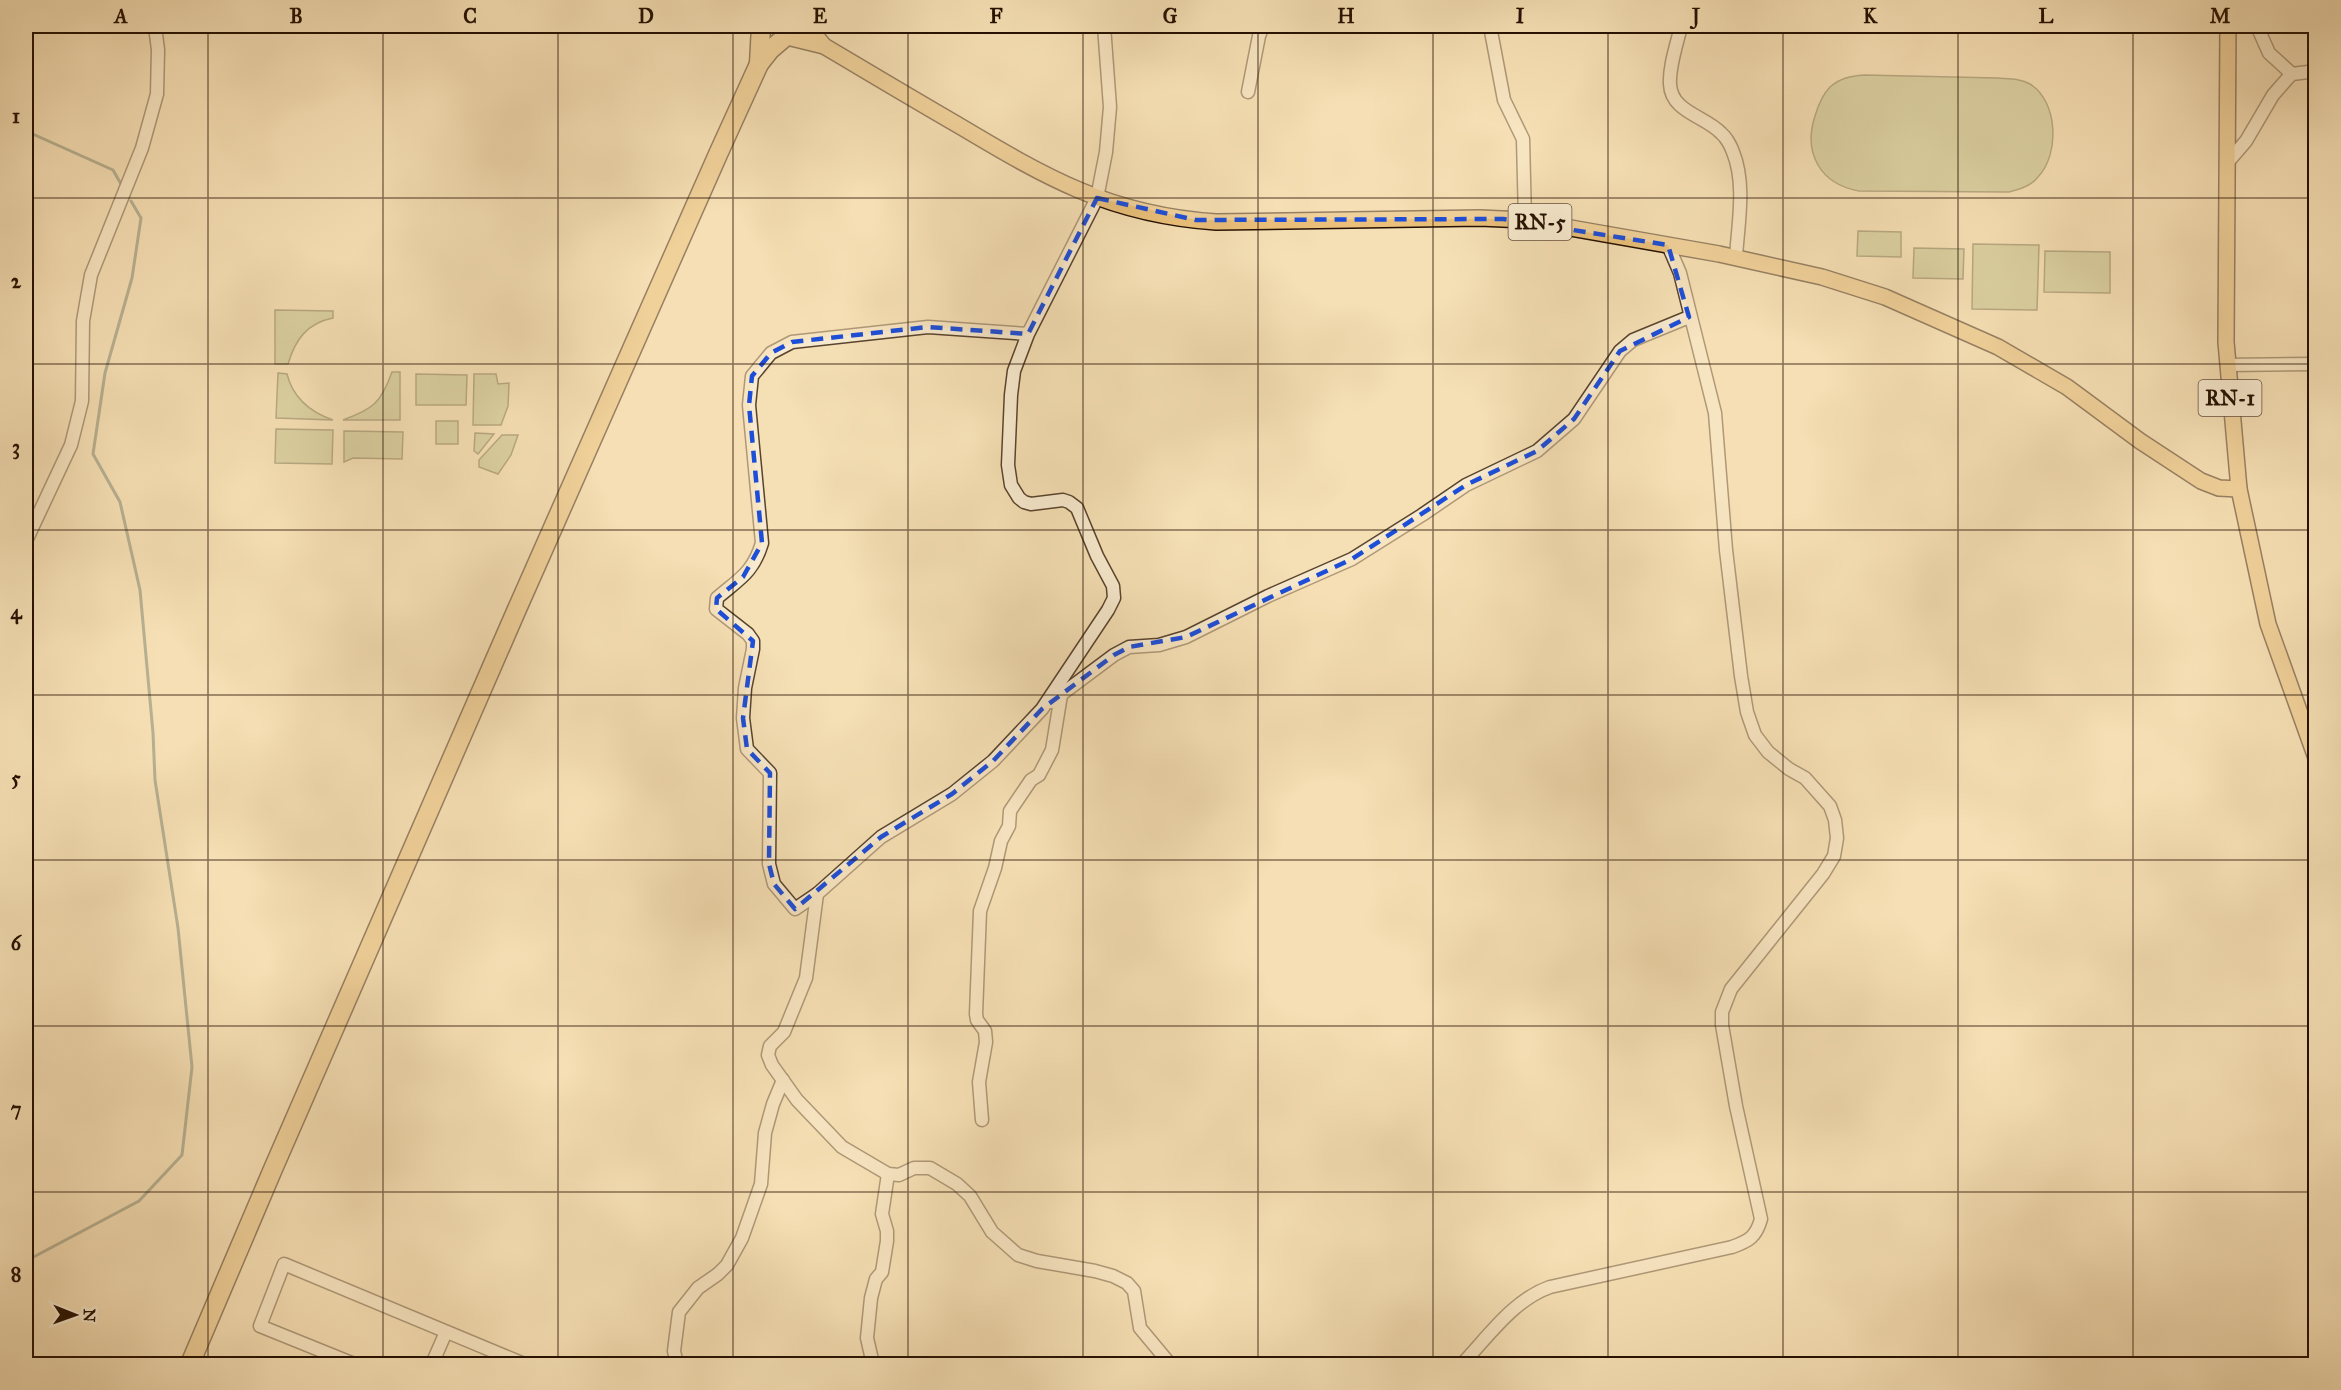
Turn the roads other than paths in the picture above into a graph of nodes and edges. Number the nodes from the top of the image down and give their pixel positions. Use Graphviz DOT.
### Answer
graph roads {
  1 [pos="155,26"];
  2 [pos="761,26"];
  3 [pos="808,26"];
  4 [pos="1104,26"];
  5 [pos="1263,26"];
  6 [pos="1490,26"];
  7 [pos="1681,26"];
  8 [pos="2228,26"];
  9 [pos="2257,26"];
  10 [pos="790,33"];
  11 [pos="824,46"];
  12 [pos="759,64"];
  13 [pos="2316,71"];
  14 [pos="2292,74"];
  15 [pos="1248,92"];
  16 [pos="2227,164"];
  17 [pos="1097,198"];
  18 [pos="1525,220"];
  19 [pos="1668,245"];
  20 [pos="1736,257"];
  21 [pos="1689,317"];
  22 [pos="1028,334"];
  23 [pos="2316,364"];
  24 [pos="2227,365"];
  25 [pos="2239,489"];
  26 [pos="26,541"];
  27 [pos="1061,695"];
  28 [pos="1042,709"];
  29 [pos="2316,758"];
  30 [pos="817,894"];
  31 [pos="783,1080"];
  32 [pos="982,1120"];
  33 [pos="888,1174"];
  34 [pos="446,1332"];
  35 [pos="190,1365"];
  36 [pos="354,1365"];
  37 [pos="432,1365"];
  38 [pos="524,1365"];
  39 [pos="677,1365"];
  40 [pos="873,1365"];
  41 [pos="1170,1365"];
  42 [pos="1462,1365"];
  1 -- 26 [label="street"];
  2 -- 10 [label="main road"];
  2 -- 12 [label="highway"];
  3 -- 11 [label="main road, RN-5"];
  4 -- 17 [label="street"];
  5 -- 15 [label="street"];
  6 -- 18 [label="street"];
  7 -- 20 [label="street"];
  8 -- 16 [label="main road, RN-1"];
  9 -- 14 [label="street"];
  10 -- 11 [label="main road, RN-5"];
  10 -- 12 [label="highway"];
  11 -- 17 [label="main road, RN-5"];
  12 -- 35 [label="highway"];
  13 -- 14 [label="street"];
  14 -- 16 [label="street"];
  16 -- 24 [label="main road, RN-1"];
  17 -- 18 [label="main road, RN-5"];
  17 -- 22 [label="street"];
  18 -- 19 [label="main road, RN-5"];
  19 -- 20 [label="main road, RN-5"];
  19 -- 21 [label="street"];
  20 -- 25 [label="main road, RN-5"];
  21 -- 27 [label="street"];
  21 -- 42 [label="street"];
  22 -- 28 [label="street"];
  22 -- 30 [label="street"];
  23 -- 24 [label="street"];
  24 -- 25 [label="main road, RN-1"];
  25 -- 29 [label="main road, RN-1"];
  27 -- 28 [label="street"];
  27 -- 32 [label="street"];
  28 -- 30 [label="street"];
  30 -- 31 [label="street"];
  31 -- 33 [label="street"];
  31 -- 39 [label="street"];
  33 -- 40 [label="street"];
  33 -- 41 [label="street"];
  34 -- 36 [label="street"];
  34 -- 37 [label="street"];
  34 -- 38 [label="street"];
}
